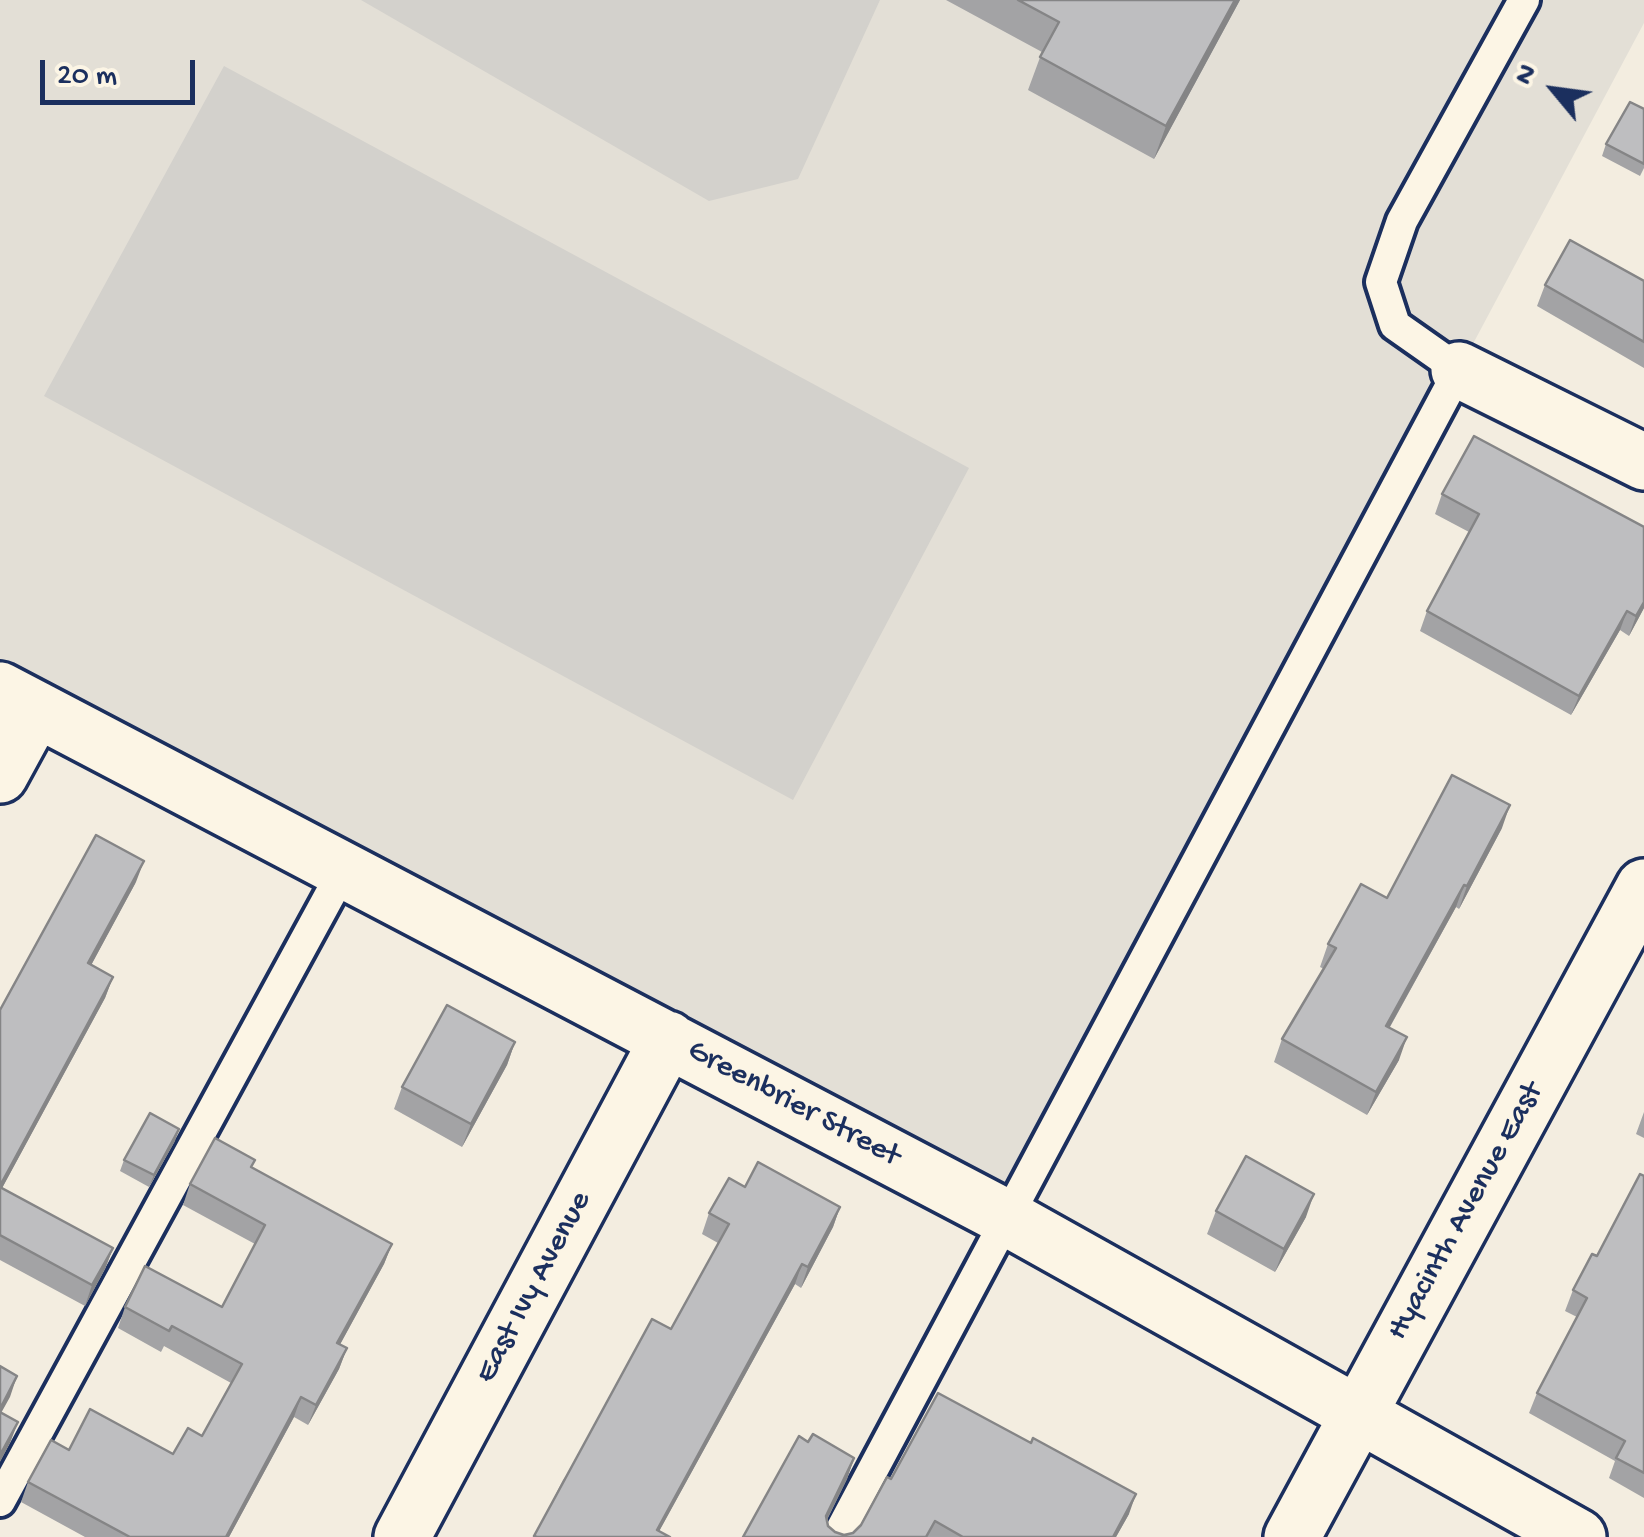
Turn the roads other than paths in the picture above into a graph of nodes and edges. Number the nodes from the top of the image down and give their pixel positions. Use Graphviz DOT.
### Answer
graph roads {
  1 [pos="1524,0"];
  2 [pos="1459,370"];
  3 [pos="1644,462"];
  4 [pos="18,699"];
  5 [pos="0,775"];
  6 [pos="344,868"];
  7 [pos="1644,887"];
  8 [pos="668,1039"];
  9 [pos="1007,1218"];
  10 [pos="1359,1412"];
  11 [pos="0,1501"];
  12 [pos="402,1537"];
  13 [pos="838,1537"];
  14 [pos="1292,1537"];
  15 [pos="1578,1537"];
  1 -- 2 [label="lane"];
  2 -- 3 [label="street"];
  2 -- 9 [label="lane"];
  4 -- 5 [label="street"];
  4 -- 6 [label="street, Greenbrier Street"];
  6 -- 8 [label="street, Greenbrier Street"];
  6 -- 11 [label="lane"];
  7 -- 10 [label="street, Hyacinth Avenue East"];
  8 -- 9 [label="street, Greenbrier Street"];
  8 -- 12 [label="street, East Ivy Avenue"];
  9 -- 10 [label="street, Greenbrier Street"];
  9 -- 13 [label="lane"];
  10 -- 14 [label="street, Hyacinth Avenue East"];
  10 -- 15 [label="street, Greenbrier Street"];
}
